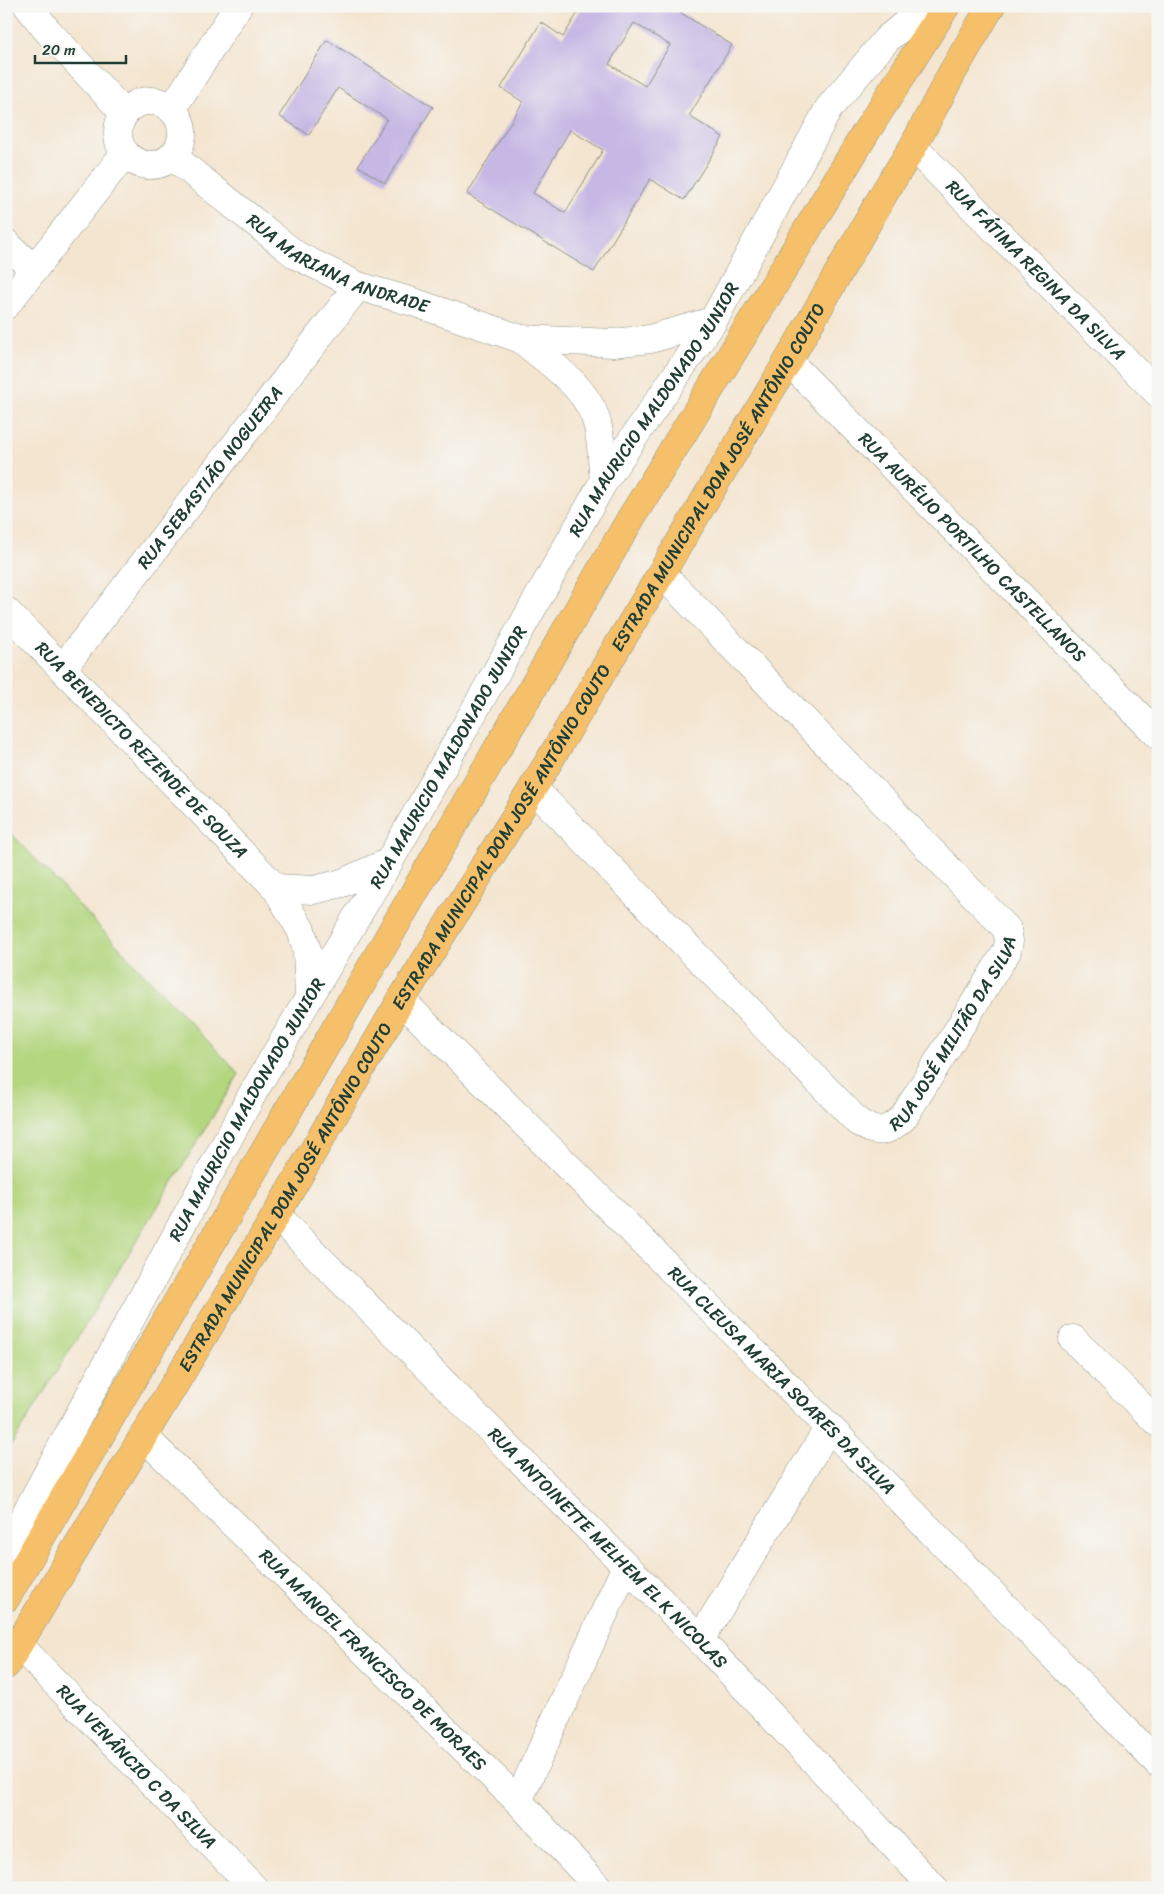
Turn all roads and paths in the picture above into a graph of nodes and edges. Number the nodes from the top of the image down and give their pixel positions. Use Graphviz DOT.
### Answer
graph roads {
  1 [pos="28,6"];
  2 [pos="238,6"];
  3 [pos="940,6"];
  4 [pos="946,6"];
  5 [pos="991,6"];
  6 [pos="172,109"];
  7 [pos="124,113"];
  8 [pos="913,147"];
  9 [pos="125,153"];
  10 [pos="172,156"];
  11 [pos="6,242"];
  12 [pos="34,270"];
  13 [pos="358,286"];
  14 [pos="6,305"];
  15 [pos="712,321"];
  16 [pos="521,339"];
  17 [pos="788,361"];
  18 [pos="1158,393"];
  19 [pos="604,481"];
  20 [pos="661,573"];
  21 [pos="6,611"];
  22 [pos="62,669"];
  23 [pos="1158,735"];
  24 [pos="532,788"];
  25 [pos="389,862"];
  26 [pos="276,888"];
  27 [pos="309,996"];
  28 [pos="401,1000"];
  29 [pos="276,1214"];
  30 [pos="1073,1338"];
  31 [pos="1158,1423"];
  32 [pos="829,1427"];
  33 [pos="143,1436"];
  34 [pos="6,1550"];
  35 [pos="626,1566"];
  36 [pos="6,1598"];
  37 [pos="700,1640"];
  38 [pos="12,1655"];
  39 [pos="1158,1763"];
  40 [pos="518,1801"];
  41 [pos="254,1888"];
  42 [pos="599,1888"];
  43 [pos="934,1888"];
  1 -- 7 [label="street"];
  2 -- 6 [label="street"];
  3 -- 15 [label="street, RUA MAURICIO MALDONADO JUNIOR"];
  4 -- 36 [label="main road"];
  5 -- 8 [label="main road, ESTRADA MUNICIPAL DOM JOSÉ ANTÔNIO COUTO"];
  6 -- 7 [label="street"];
  6 -- 10 [label="street"];
  7 -- 9 [label="street"];
  8 -- 17 [label="main road, ESTRADA MUNICIPAL DOM JOSÉ ANTÔNIO COUTO"];
  8 -- 18 [label="street, RUA FÁTIMA REGINA DA SILVA"];
  9 -- 10 [label="street"];
  9 -- 12 [label="street"];
  10 -- 13 [label="street, RUA MARIANA ANDRADE"];
  11 -- 12 [label="street"];
  12 -- 14 [label="street"];
  13 -- 16 [label="street, RUA MARIANA ANDRADE"];
  13 -- 22 [label="street, RUA SEBASTIÃO NOGUEIRA"];
  15 -- 16 [label="street"];
  15 -- 19 [label="street, RUA MAURICIO MALDONADO JUNIOR"];
  16 -- 19 [label="street"];
  17 -- 20 [label="main road, ESTRADA MUNICIPAL DOM JOSÉ ANTÔNIO COUTO"];
  17 -- 23 [label="street, RUA AURÉLIO PORTILHO CASTELLANOS"];
  19 -- 25 [label="street, RUA MAURICIO MALDONADO JUNIOR"];
  20 -- 24 [label="main road, ESTRADA MUNICIPAL DOM JOSÉ ANTÔNIO COUTO"];
  20 -- 24 [label="street, RUA JOSÉ MILITÃO DA SILVA"];
  21 -- 22 [label="street, RUA BENEDICTO REZENDE DE SOUZA"];
  22 -- 26 [label="street, RUA BENEDICTO REZENDE DE SOUZA"];
  24 -- 28 [label="main road, ESTRADA MUNICIPAL DOM JOSÉ ANTÔNIO COUTO"];
  25 -- 26 [label="street"];
  25 -- 27 [label="street, RUA MAURICIO MALDONADO JUNIOR"];
  26 -- 27 [label="street, RUA BENEDICTO REZENDE DE SOUZA"];
  27 -- 34 [label="street, RUA MAURICIO MALDONADO JUNIOR"];
  28 -- 29 [label="main road, ESTRADA MUNICIPAL DOM JOSÉ ANTÔNIO COUTO"];
  28 -- 32 [label="street, RUA CLEUSA MARIA SOARES DA SILVA"];
  29 -- 33 [label="main road, ESTRADA MUNICIPAL DOM JOSÉ ANTÔNIO COUTO"];
  29 -- 35 [label="street, RUA ANTOINETTE MELHEM EL K NICOLAS"];
  30 -- 31 [label="street"];
  32 -- 37 [label="street"];
  32 -- 39 [label="street, RUA CLEUSA MARIA SOARES DA SILVA"];
  33 -- 38 [label="main road, ESTRADA MUNICIPAL DOM JOSÉ ANTÔNIO COUTO"];
  33 -- 40 [label="street, RUA MANOEL FRANCISCO DE MORAES"];
  35 -- 37 [label="street, RUA ANTOINETTE MELHEM EL K NICOLAS"];
  35 -- 40 [label="street"];
  37 -- 43 [label="street, RUA ANTOINETTE MELHEM EL K NICOLAS"];
  38 -- 41 [label="street, RUA VENÂNCIO C DA SILVA"];
  40 -- 42 [label="street, RUA MANOEL FRANCISCO DE MORAES"];
}
